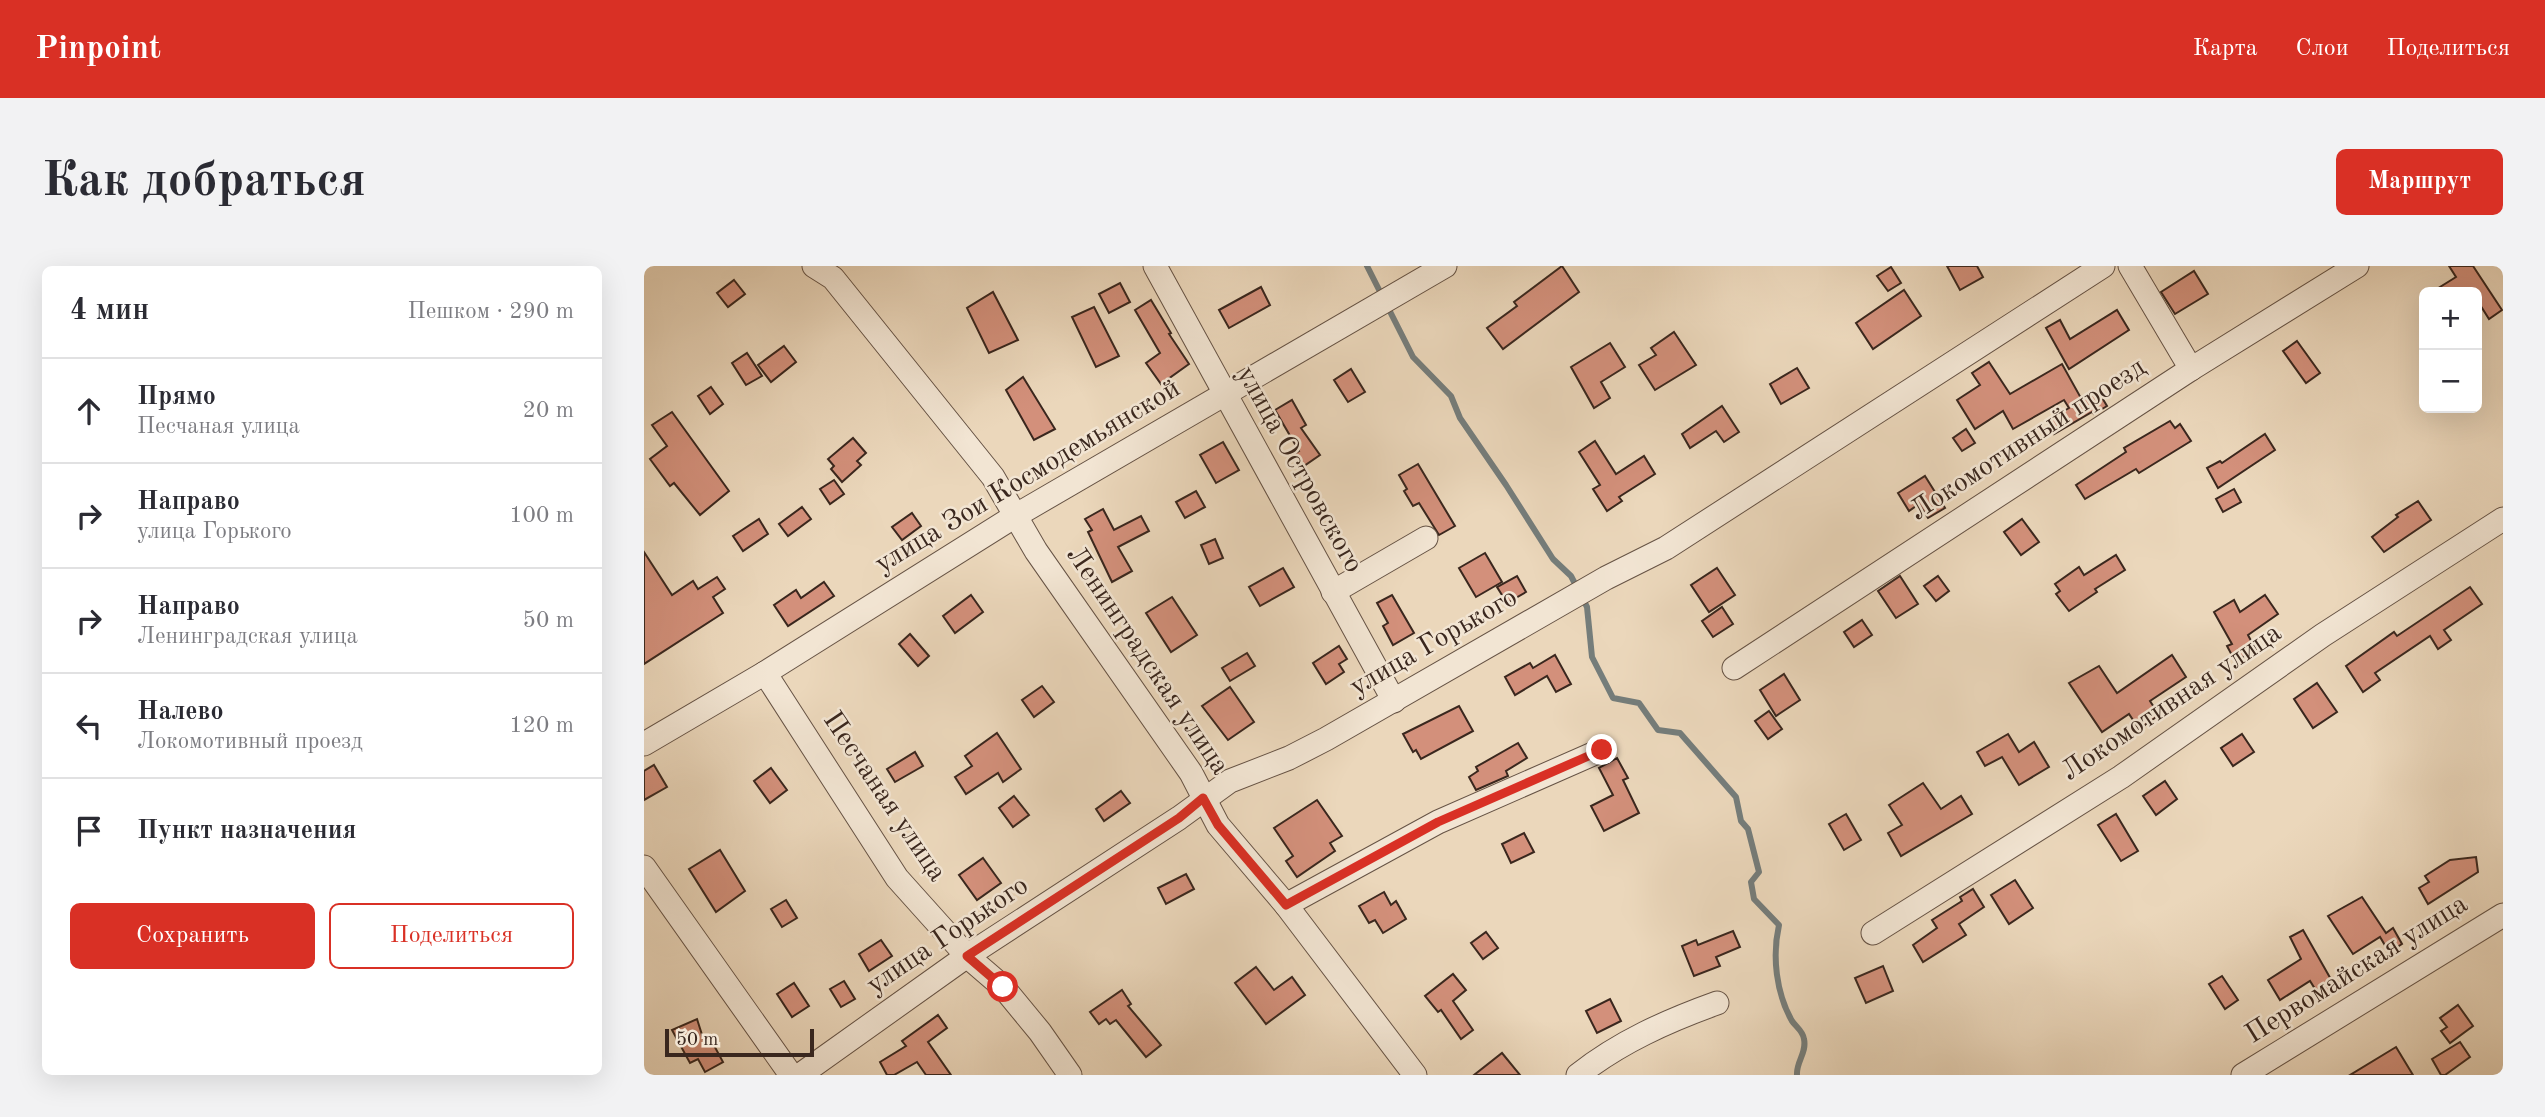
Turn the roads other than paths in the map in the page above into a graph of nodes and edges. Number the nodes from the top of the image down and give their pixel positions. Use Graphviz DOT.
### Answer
graph roads {
  1 [pos="1155,266"];
  2 [pos="1445,266"];
  3 [pos="2103,266"];
  4 [pos="2130,266"];
  5 [pos="2357,266"];
  6 [pos="826,270"];
  7 [pos="2191,369"];
  8 [pos="1223,395"];
  9 [pos="1015,516"];
  10 [pos="2503,519"];
  11 [pos="1426,538"];
  12 [pos="1333,592"];
  13 [pos="1734,668"];
  14 [pos="765,673"];
  15 [pos="1394,701"];
  16 [pos="644,744"];
  17 [pos="1602,750"];
  18 [pos="1203,798"];
  19 [pos="644,867"];
  20 [pos="1286,905"];
  21 [pos="2503,915"];
  22 [pos="1873,933"];
  23 [pos="967,956"];
  24 [pos="1717,1003"];
  25 [pos="791,1075"];
  26 [pos="800,1075"];
  27 [pos="1070,1075"];
  28 [pos="1415,1075"];
  29 [pos="1578,1075"];
  30 [pos="2243,1075"];
  1 -- 8 [label="street, улица Островского"];
  2 -- 8 [label="street, улица Зои Космодемьянской"];
  3 -- 15 [label="street, улица Горького"];
  4 -- 7 [label="street"];
  5 -- 7 [label="street, Локомотивный проезд"];
  6 -- 9 [label="street, Ленинградская улица"];
  7 -- 13 [label="street, Локомотивный проезд"];
  8 -- 9 [label="street, улица Зои Космодемьянской"];
  8 -- 12 [label="street, улица Островского"];
  9 -- 14 [label="street, улица Зои Космодемьянской"];
  9 -- 18 [label="street, Ленинградская улица"];
  10 -- 22 [label="street, Локомотивная улица"];
  11 -- 12 [label="street"];
  12 -- 15 [label="street, улица Островского"];
  14 -- 16 [label="street, улица Зои Космодемьянской"];
  14 -- 23 [label="street, Песчаная улица"];
  15 -- 18 [label="street, улица Горького"];
  17 -- 20 [label="street"];
  18 -- 20 [label="street, Ленинградская улица"];
  18 -- 23 [label="street, улица Горького"];
  19 -- 25 [label="street"];
  20 -- 28 [label="street, Ленинградская улица"];
  21 -- 30 [label="street, Первомайская улица"];
  23 -- 26 [label="street, улица Горького"];
  23 -- 27 [label="street, Песчаная улица"];
  24 -- 29 [label="street"];
}
